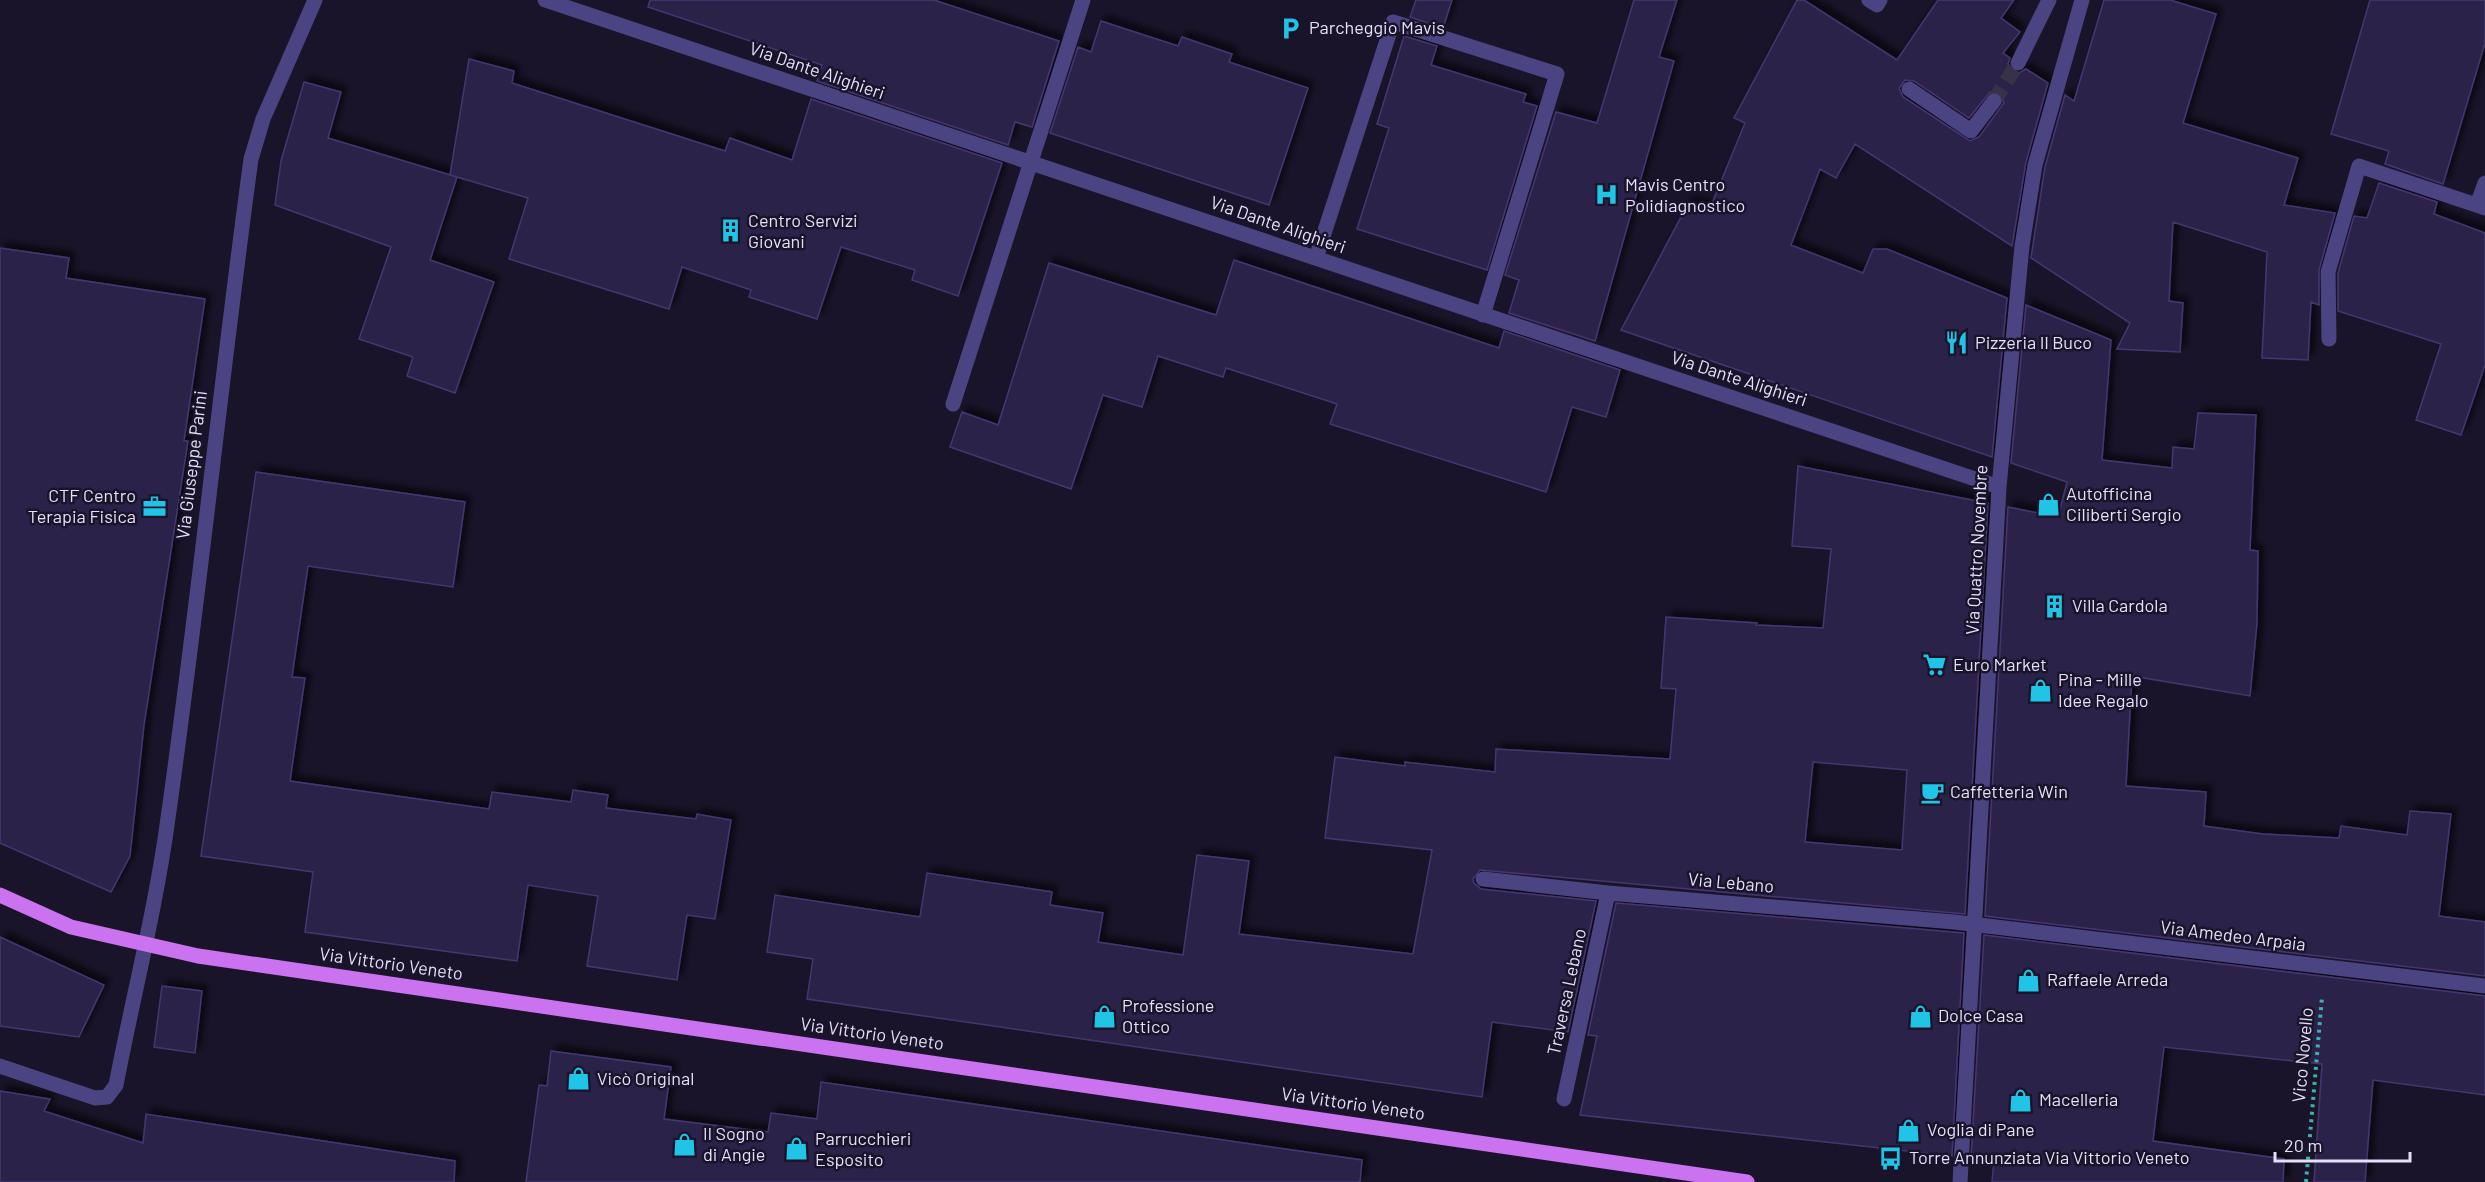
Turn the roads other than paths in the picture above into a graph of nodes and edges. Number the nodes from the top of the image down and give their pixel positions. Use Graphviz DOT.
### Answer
graph roads {
  1 [pos="315,0"];
  2 [pos="546,0"];
  3 [pos="1083,0"];
  4 [pos="1869,0"];
  5 [pos="1880,0"];
  6 [pos="2049,0"];
  7 [pos="2082,0"];
  8 [pos="2018,63"];
  9 [pos="1909,89"];
  10 [pos="1994,101"];
  11 [pos="1032,164"];
  12 [pos="2485,183"];
  13 [pos="2481,207"];
  14 [pos="1316,258"];
  15 [pos="1483,315"];
  16 [pos="2329,339"];
  17 [pos="953,404"];
  18 [pos="1999,487"];
  19 [pos="1483,879"];
  20 [pos="1608,893"];
  21 [pos="0,895"];
  22 [pos="1976,925"];
  23 [pos="147,946"];
  24 [pos="2485,986"];
  25 [pos="0,1066"];
  26 [pos="1564,1099"];
  27 [pos="1747,1182"];
  28 [pos="1960,1182"];
  1 -- 23 [label="street, Via Giuseppe Parini"];
  2 -- 11 [label="street, Via Dante Alighieri"];
  3 -- 11 [label="street"];
  4 -- 5 [label="street"];
  6 -- 8 [label="street"];
  7 -- 18 [label="street, Via Quattro Novembre"];
  9 -- 10 [label="street"];
  11 -- 14 [label="street, Via Dante Alighieri"];
  11 -- 17 [label="street"];
  12 -- 13 [label="street"];
  13 -- 16 [label="street"];
  14 -- 15 [label="street, Via Dante Alighieri"];
  14 -- 15 [label="street"];
  15 -- 18 [label="street, Via Dante Alighieri"];
  18 -- 22 [label="street, Via Quattro Novembre"];
  19 -- 20 [label="street, Via Lebano"];
  20 -- 22 [label="street, Via Lebano"];
  20 -- 26 [label="street, Traversa Lebano"];
  21 -- 23 [label="main road, Via Vittorio Veneto"];
  22 -- 24 [label="street, Via Amedeo Arpaia"];
  22 -- 28 [label="street, Via Quattro Novembre"];
  23 -- 25 [label="street, Via Giuseppe Parini"];
  23 -- 27 [label="main road, Via Vittorio Veneto"];
}
